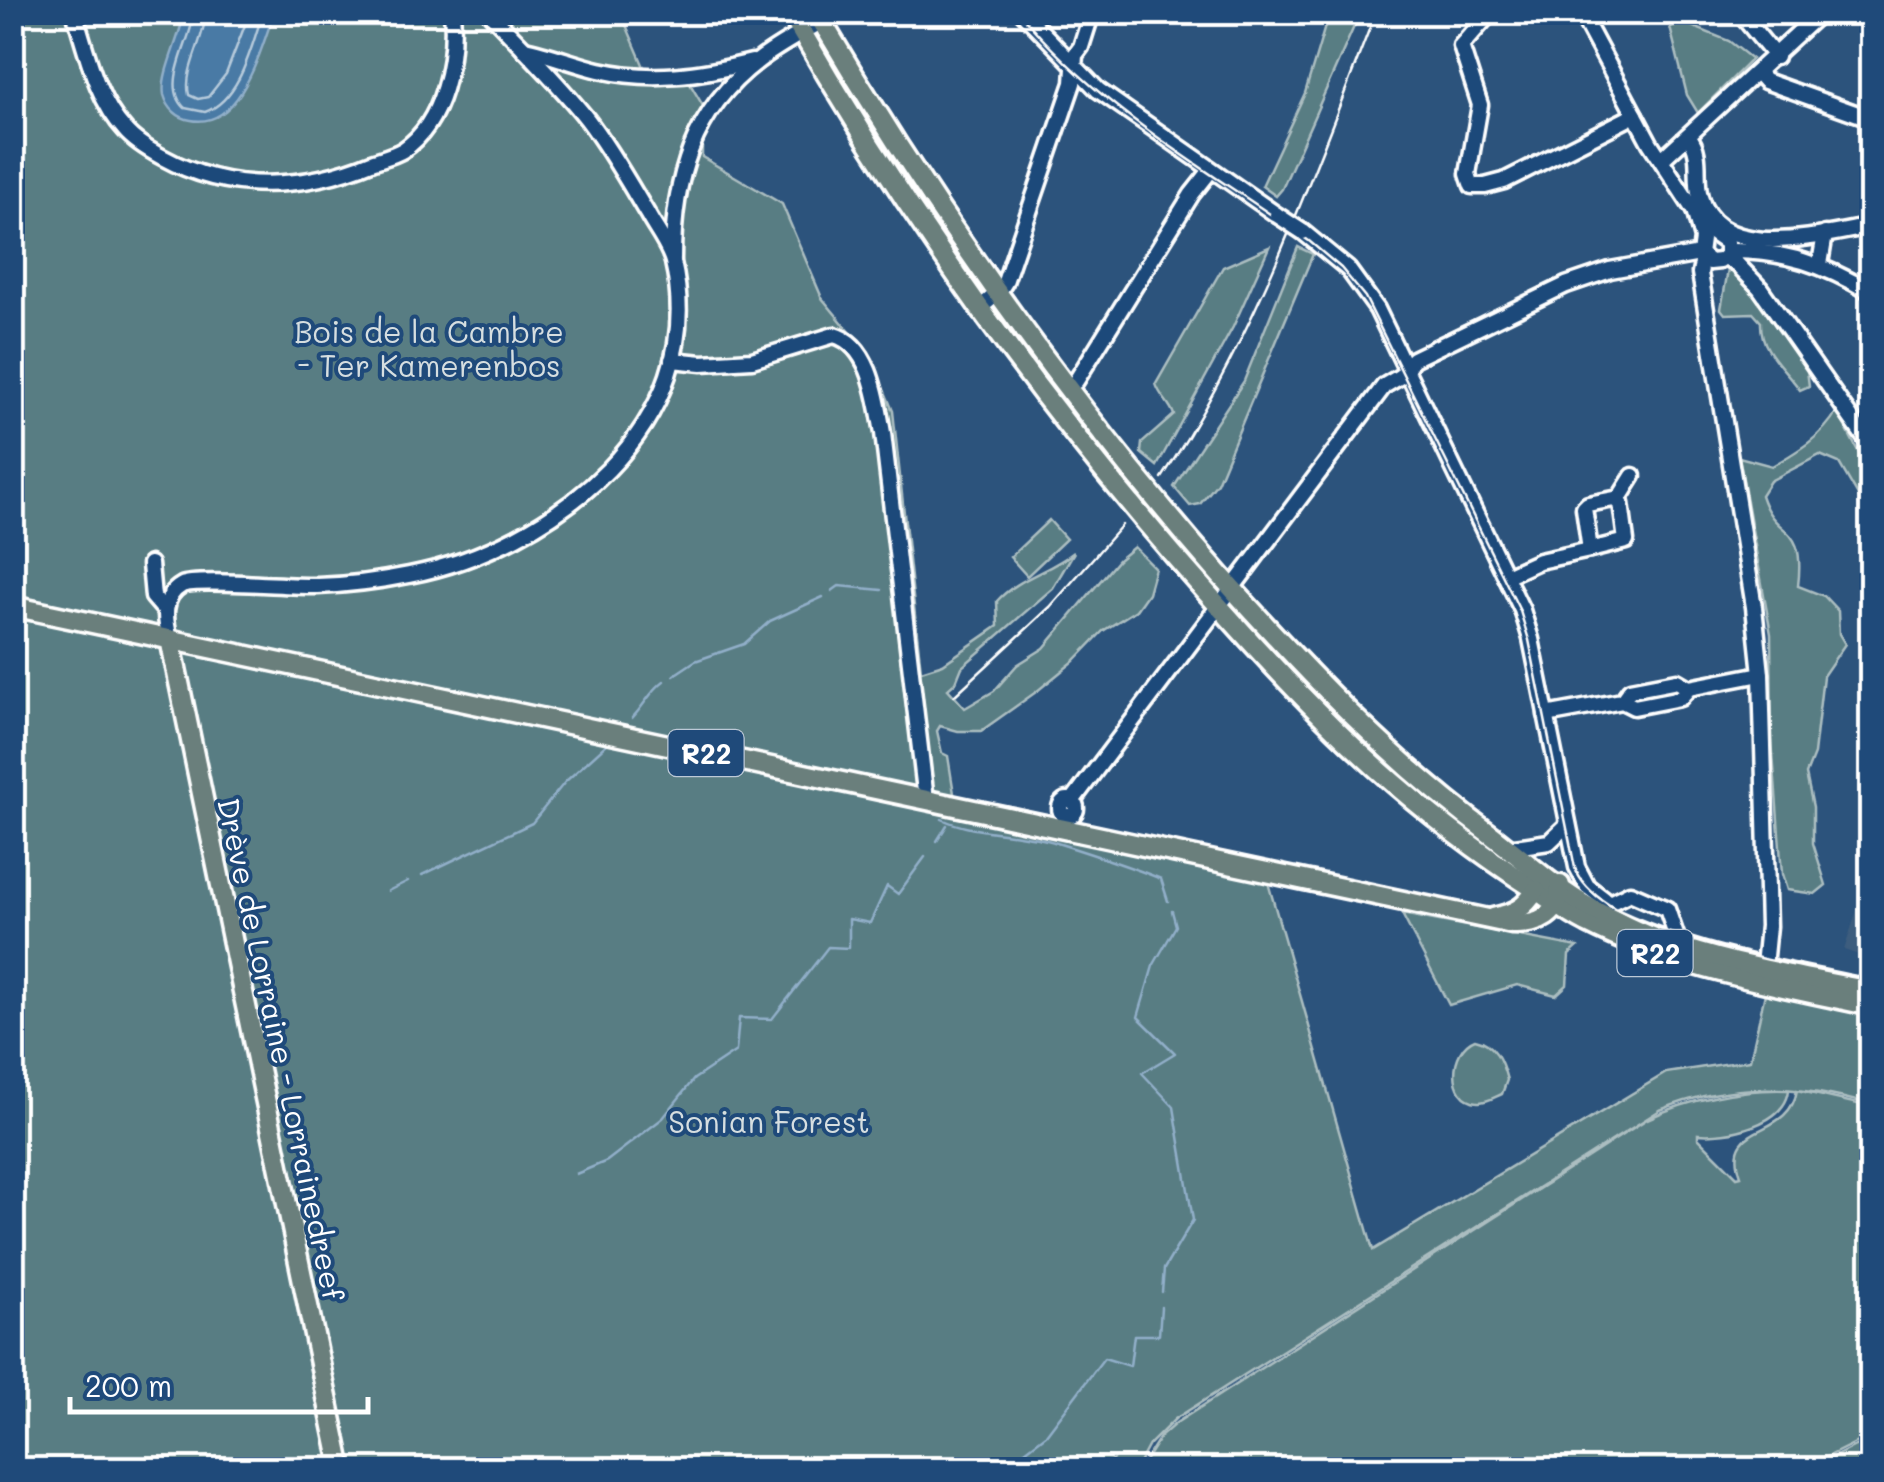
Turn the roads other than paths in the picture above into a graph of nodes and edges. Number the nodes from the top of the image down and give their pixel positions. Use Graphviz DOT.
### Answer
graph roads {
  1 [pos="74,12"];
  2 [pos="452,12"];
  3 [pos="489,12"];
  4 [pos="790,12"];
  5 [pos="1022,12"];
  6 [pos="1092,12"];
  7 [pos="1491,12"];
  8 [pos="1580,12"];
  9 [pos="1739,12"];
  10 [pos="1821,12"];
  11 [pos="825,16"];
  12 [pos="802,33"];
  13 [pos="524,48"];
  14 [pos="1776,57"];
  15 [pos="759,60"];
  16 [pos="1074,69"];
  17 [pos="710,72"];
  18 [pos="1758,73"];
  19 [pos="724,94"];
  20 [pos="1635,115"];
  21 [pos="1872,119"];
  22 [pos="1689,136"];
  23 [pos="1662,158"];
  24 [pos="1211,170"];
  25 [pos="1872,226"];
  26 [pos="1825,234"];
  27 [pos="1713,247"];
  28 [pos="673,260"];
  29 [pos="1820,264"];
  30 [pos="1872,293"];
  31 [pos="998,294"];
  32 [pos="981,307"];
  33 [pos="672,360"];
  34 [pos="1406,368"];
  35 [pos="1067,389"];
  36 [pos="1872,448"];
  37 [pos="1633,476"];
  38 [pos="1618,500"];
  39 [pos="1590,550"];
  40 [pos="150,564"];
  41 [pos="1506,576"];
  42 [pos="1232,588"];
  43 [pos="12,606"];
  44 [pos="1219,606"];
  45 [pos="164,612"];
  46 [pos="170,639"];
  47 [pos="1761,674"];
  48 [pos="1546,716"];
  49 [pos="926,800"];
  50 [pos="1073,800"];
  51 [pos="1568,824"];
  52 [pos="1508,848"];
  53 [pos="1560,885"];
  54 [pos="1536,890"];
  55 [pos="1557,904"];
  56 [pos="1602,907"];
  57 [pos="1491,918"];
  58 [pos="1679,944"];
  59 [pos="1763,974"];
  60 [pos="1872,992"];
  61 [pos="1872,1006"];
  62 [pos="342,1470"];
  1 -- 2 [label="street"];
  3 -- 13 [label="street"];
  4 -- 12 [label="main road"];
  5 -- 16 [label="street"];
  6 -- 16 [label="street"];
  7 -- 20 [label="street"];
  8 -- 20 [label="street"];
  9 -- 14 [label="street"];
  10 -- 14 [label="street"];
  11 -- 12 [label="street"];
  11 -- 31 [label="main road"];
  12 -- 15 [label="street"];
  12 -- 32 [label="main road"];
  13 -- 17 [label="street"];
  13 -- 28 [label="street"];
  14 -- 18 [label="street"];
  15 -- 17 [label="street"];
  15 -- 19 [label="street"];
  16 -- 24 [label="street"];
  16 -- 31 [label="street"];
  17 -- 19 [label="street"];
  18 -- 21 [label="street"];
  18 -- 22 [label="street"];
  19 -- 28 [label="street"];
  20 -- 23 [label="street"];
  22 -- 23 [label="street"];
  22 -- 27 [label="street"];
  23 -- 27 [label="street"];
  24 -- 34 [label="street, bridge"];
  24 -- 35 [label="street"];
  25 -- 26 [label="street"];
  26 -- 27 [label="street"];
  26 -- 29 [label="street"];
  27 -- 29 [label="street"];
  27 -- 34 [label="street"];
  27 -- 36 [label="street"];
  27 -- 47 [label="street"];
  28 -- 33 [label="street"];
  29 -- 30 [label="street"];
  31 -- 32 [label="street"];
  31 -- 35 [label="main road"];
  32 -- 44 [label="main road"];
  33 -- 45 [label="street"];
  33 -- 49 [label="street"];
  34 -- 41 [label="street"];
  34 -- 42 [label="street"];
  35 -- 42 [label="main road"];
  37 -- 38 [label="street"];
  38 -- 39 [label="street"];
  38 -- 39 [label="street"];
  39 -- 41 [label="street"];
  40 -- 45 [label="street"];
  41 -- 48 [label="street"];
  42 -- 44 [label="street"];
  42 -- 52 [label="main road"];
  43 -- 46 [label="main road, R22"];
  44 -- 50 [label="street"];
  44 -- 54 [label="main road"];
  45 -- 46 [label="street"];
  46 -- 49 [label="main road, R22"];
  46 -- 62 [label="main road, Drève de Lorraine - Lorrainedreef"];
  47 -- 48 [label="street"];
  47 -- 59 [label="street"];
  48 -- 51 [label="street"];
  49 -- 57 [label="main road, R22"];
  51 -- 52 [label="street"];
  51 -- 56 [label="street"];
  52 -- 53 [label="main road"];
  53 -- 54 [label="main road"];
  53 -- 55 [label="main road"];
  53 -- 56 [label="main road, R22"];
  54 -- 55 [label="main road"];
  54 -- 57 [label="main road"];
  55 -- 57 [label="main road, R22"];
  55 -- 59 [label="main road, R22"];
  56 -- 58 [label="main road, R22"];
  56 -- 58 [label="street"];
  58 -- 59 [label="main road, R22"];
  59 -- 60 [label="main road, R22"];
  59 -- 61 [label="main road, R22"];
}
